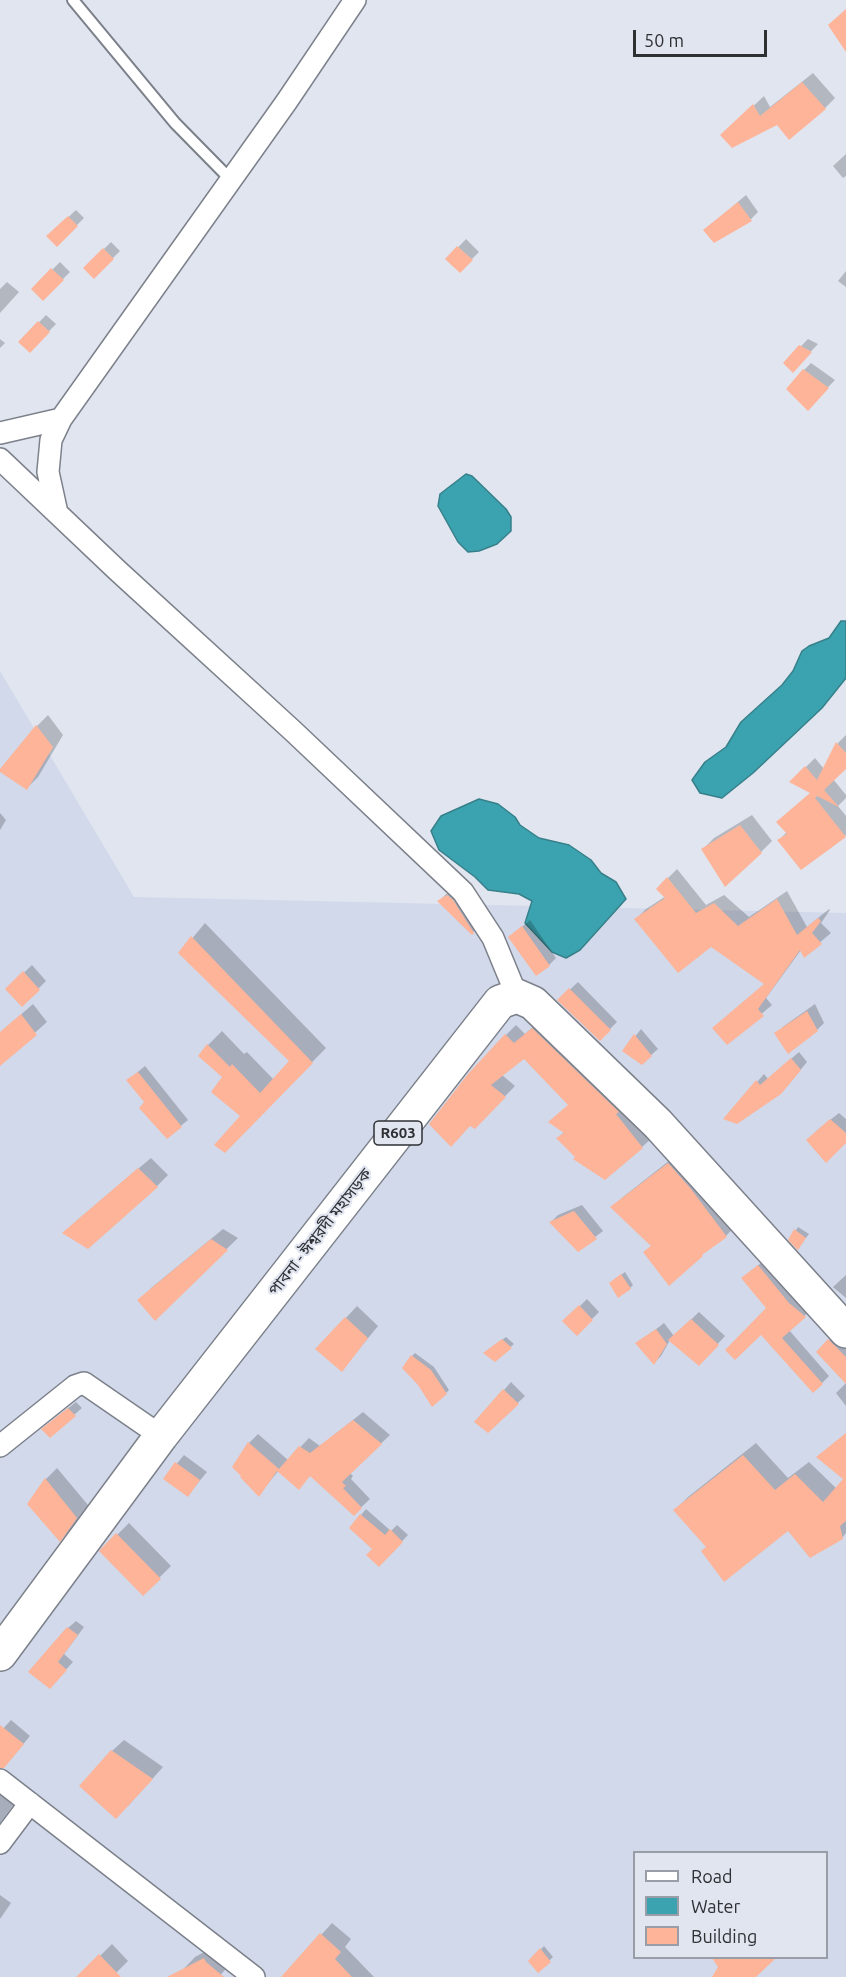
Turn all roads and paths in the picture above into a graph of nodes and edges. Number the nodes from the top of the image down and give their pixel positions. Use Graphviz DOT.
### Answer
graph roads {
  1 [pos="73,0"];
  2 [pos="355,0"];
  3 [pos="231,180"];
  4 [pos="61,419"];
  5 [pos="0,433"];
  6 [pos="0,459"];
  7 [pos="57,513"];
  8 [pos="518,996"];
  9 [pos="846,1331"];
  10 [pos="161,1436"];
  11 [pos="0,1446"];
  12 [pos="0,1654"];
  13 [pos="0,1780"];
  14 [pos="30,1803"];
  15 [pos="0,1842"];
  16 [pos="231,1970"];
  17 [pos="254,1977"];
  1 -- 3 [label="lane"];
  2 -- 3 [label="street"];
  3 -- 4 [label="street"];
  4 -- 5 [label="street"];
  4 -- 7 [label="street"];
  6 -- 7 [label="street"];
  7 -- 8 [label="street"];
  8 -- 9 [label="main road"];
  8 -- 10 [label="main road, পাবনা - ঈশ্বরদী মহাসড়ক / R603"];
  10 -- 11 [label="street"];
  10 -- 12 [label="main road, পাবনা - ঈশ্বরদী মহাসড়ক / R603"];
  13 -- 14 [label="street"];
  14 -- 15 [label="street"];
  14 -- 16 [label="street"];
  16 -- 17 [label="street"];
}
